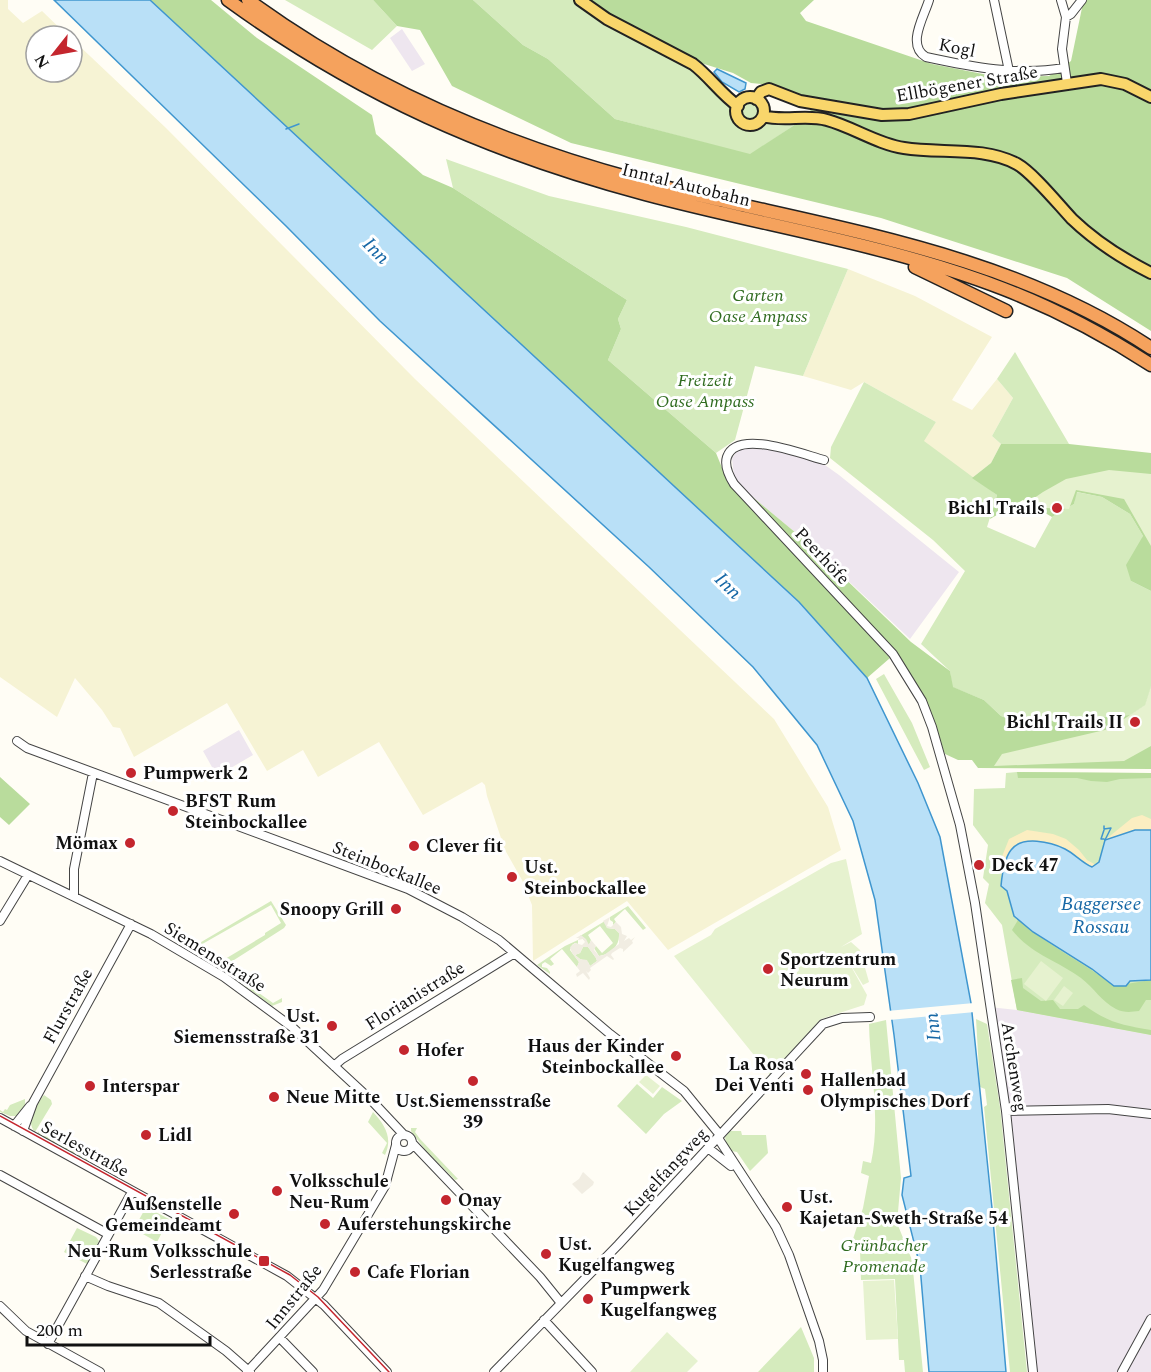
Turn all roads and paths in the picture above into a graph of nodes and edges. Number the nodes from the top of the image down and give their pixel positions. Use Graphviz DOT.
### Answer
graph roads {
  1 [pos="228,0"];
  2 [pos="248,0"];
  3 [pos="580,0"];
  4 [pos="929,0"];
  5 [pos="994,0"];
  6 [pos="1061,0"];
  7 [pos="1082,0"];
  8 [pos="1066,17"];
  9 [pos="1064,68"];
  10 [pos="1009,71"];
  11 [pos="1067,83"];
  12 [pos="1151,97"];
  13 [pos="756,99"];
  14 [pos="411,104"];
  15 [pos="738,106"];
  16 [pos="432,113"];
  17 [pos="763,116"];
  18 [pos="885,252"];
  19 [pos="1151,273"];
  20 [pos="1006,311"];
  21 [pos="1151,348"];
  22 [pos="1151,365"];
  23 [pos="824,460"];
  24 [pos="17,741"];
  25 [pos="944,770"];
  26 [pos="93,773"];
  27 [pos="0,861"];
  28 [pos="74,869"];
  29 [pos="28,874"];
  30 [pos="64,891"];
  31 [pos="74,896"];
  32 [pos="0,921"];
  33 [pos="130,924"];
  34 [pos="513,954"];
  35 [pos="870,1017"];
  36 [pos="334,1066"];
  37 [pos="33,1103"];
  38 [pos="1006,1112"];
  39 [pos="1151,1114"];
  40 [pos="0,1120"];
  41 [pos="14,1126"];
  42 [pos="23,1131"];
  43 [pos="719,1136"];
  44 [pos="399,1139"];
  45 [pos="407,1148"];
  46 [pos="708,1148"];
  47 [pos="390,1171"];
  48 [pos="739,1173"];
  49 [pos="0,1175"];
  50 [pos="132,1192"];
  51 [pos="108,1234"];
  52 [pos="85,1276"];
  53 [pos="316,1298"];
  54 [pos="561,1303"];
  55 [pos="0,1306"];
  56 [pos="1151,1319"];
  57 [pos="544,1320"];
  58 [pos="280,1338"];
  59 [pos="48,1344"];
  60 [pos="308,1370"];
  61 [pos="100,1372"];
  62 [pos="248,1372"];
  63 [pos="387,1372"];
  64 [pos="494,1372"];
  65 [pos="592,1372"];
  66 [pos="822,1372"];
  67 [pos="1034,1372"];
  68 [pos="1122,1372"];
  1 -- 14 [label="highway, Inntal Autobahn"];
  2 -- 14 [label="highway, Inntal Autobahn"];
  3 -- 15 [label="main road"];
  4 -- 10 [label="street, Kogl"];
  5 -- 10 [label="street, Kogl"];
  6 -- 8 [label="street"];
  7 -- 8 [label="street"];
  8 -- 9 [label="street"];
  9 -- 10 [label="street, Kogl"];
  9 -- 11 [label="street"];
  11 -- 12 [label="main road, Ellbögener Straße"];
  11 -- 13 [label="main road, Ellbögener Straße"];
  13 -- 15 [label="main road"];
  13 -- 17 [label="main road"];
  14 -- 16 [label="highway, Inntal Autobahn"];
  15 -- 17 [label="main road"];
  16 -- 18 [label="highway, Inntal Autobahn"];
  16 -- 21 [label="highway, Inntal Autobahn"];
  17 -- 19 [label="main road"];
  18 -- 20 [label="highway"];
  18 -- 22 [label="highway, Inntal Autobahn"];
  23 -- 25 [label="street, Peerhöfe"];
  24 -- 26 [label="street, Steinbockallee"];
  25 -- 38 [label="street, Archenweg"];
  26 -- 28 [label="street"];
  26 -- 34 [label="street, Steinbockallee"];
  27 -- 29 [label="street, Siemensstraße"];
  28 -- 30 [label="street"];
  28 -- 31 [label="street"];
  29 -- 30 [label="street, Siemensstraße"];
  29 -- 32 [label="street"];
  30 -- 31 [label="street, Siemensstraße"];
  31 -- 33 [label="street, Siemensstraße"];
  33 -- 36 [label="street, Siemensstraße"];
  33 -- 37 [label="street, Flurstraße"];
  34 -- 36 [label="street, Florianistraße"];
  34 -- 43 [label="street, Steinbockallee"];
  35 -- 43 [label="street, Kugelfangweg"];
  36 -- 44 [label="street, Siemensstraße"];
  37 -- 41 [label="street, Flurstraße"];
  37 -- 42 [label="street, Flurstraße"];
  38 -- 39 [label="street"];
  38 -- 67 [label="street, Archenweg"];
  40 -- 41 [label="street, Serlesstraße"];
  41 -- 42 [label="street, Serlesstraße"];
  42 -- 50 [label="street, Serlesstraße"];
  43 -- 46 [label="street, Kugelfangweg"];
  43 -- 48 [label="street, Steinbockallee"];
  44 -- 45 [label="street"];
  44 -- 45 [label="street"];
  44 -- 47 [label="street, Innstraße"];
  45 -- 47 [label="street, Innstraße"];
  45 -- 54 [label="street"];
  46 -- 48 [label="street"];
  46 -- 54 [label="street, Kugelfangweg"];
  47 -- 53 [label="street, Innstraße"];
  48 -- 66 [label="street"];
  49 -- 51 [label="street"];
  50 -- 51 [label="street"];
  50 -- 53 [label="street, Serlesstraße"];
  51 -- 52 [label="street"];
  52 -- 59 [label="street"];
  52 -- 62 [label="street"];
  53 -- 58 [label="street, Innstraße"];
  53 -- 63 [label="street, Serlesstraße"];
  54 -- 57 [label="street, Kugelfangweg"];
  55 -- 59 [label="street"];
  56 -- 68 [label="street"];
  57 -- 64 [label="street, Kugelfangweg"];
  57 -- 65 [label="street"];
  58 -- 60 [label="street"];
  58 -- 62 [label="street, Innstraße"];
  59 -- 61 [label="street"];
}
